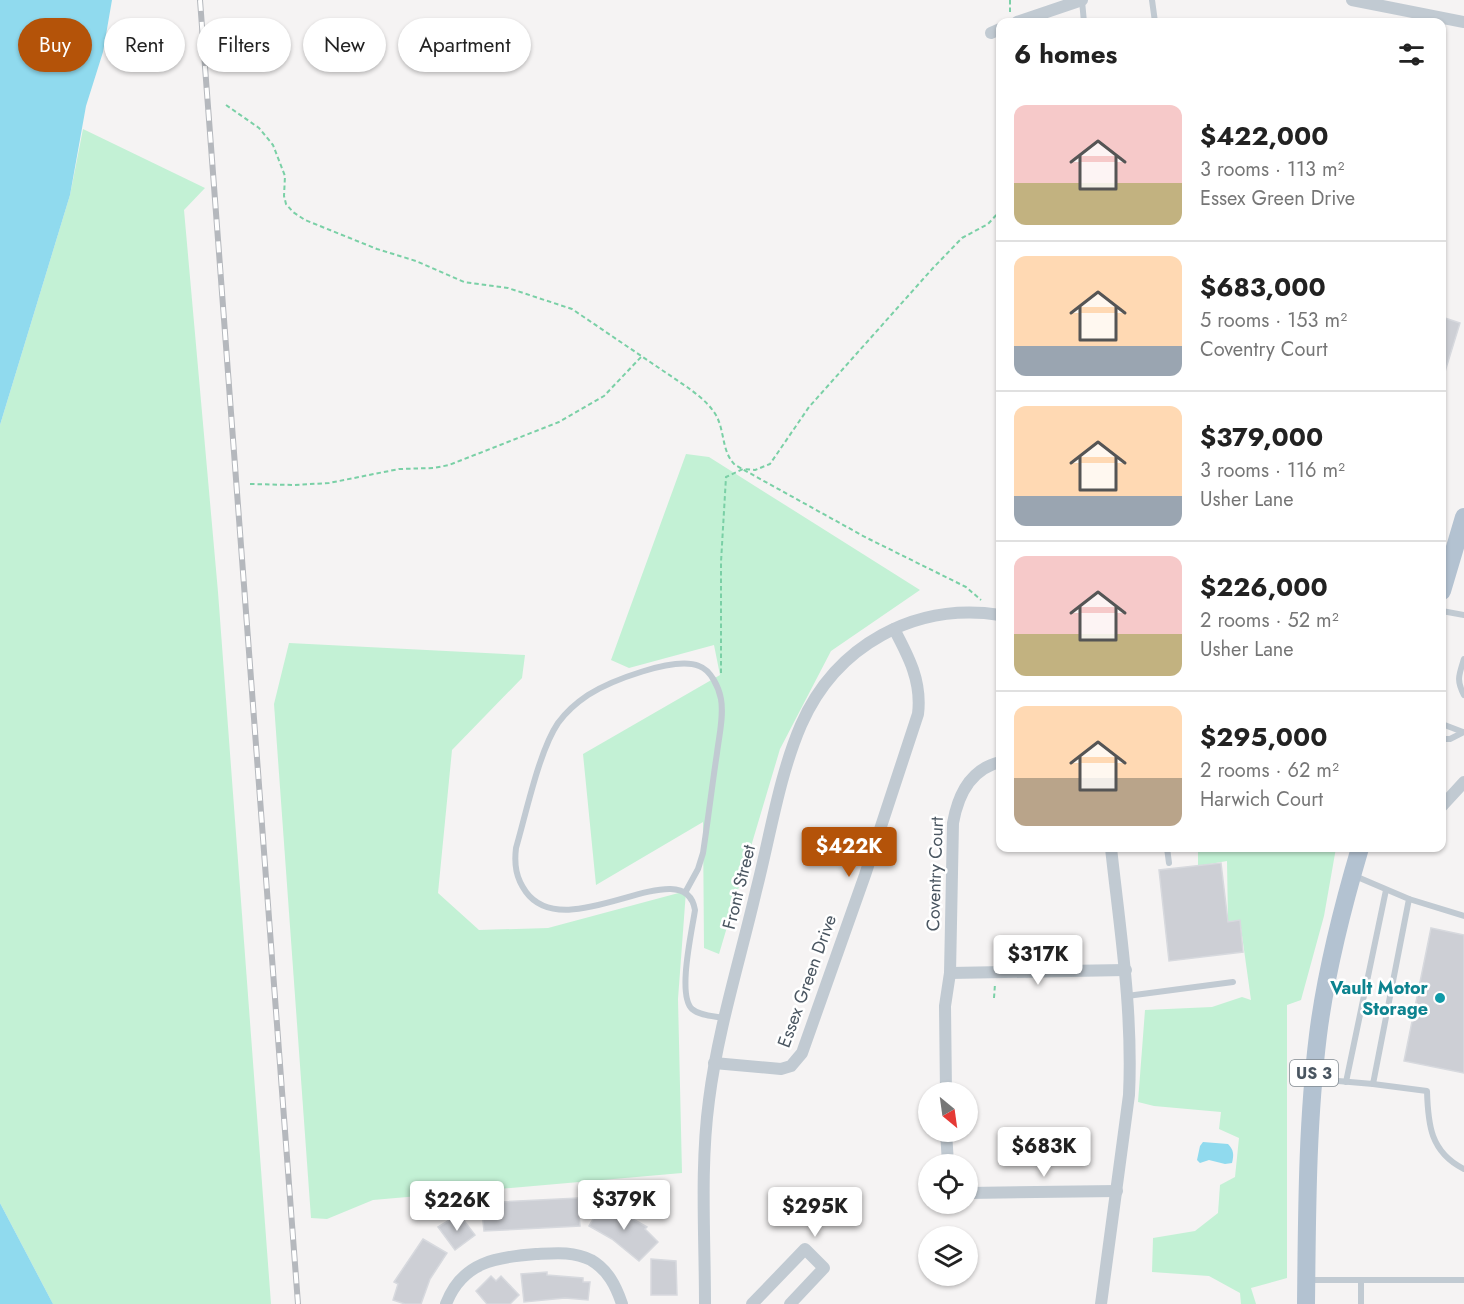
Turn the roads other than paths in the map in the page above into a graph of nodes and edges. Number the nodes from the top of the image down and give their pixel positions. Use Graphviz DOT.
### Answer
graph roads {
  1 [pos="1082,0"];
  2 [pos="1152,0"];
  3 [pos="1352,0"];
  4 [pos="1029,18"];
  5 [pos="1084,18"];
  6 [pos="1154,18"];
  7 [pos="1464,21"];
  8 [pos="1464,518"];
  9 [pos="1446,578"];
  10 [pos="1446,612"];
  11 [pos="996,614"];
  12 [pos="1464,615"];
  13 [pos="894,629"];
  14 [pos="1464,659"];
  15 [pos="1464,695"];
  16 [pos="1446,725"];
  17 [pos="1464,732"];
  18 [pos="1446,739"];
  19 [pos="996,764"];
  20 [pos="1464,782"];
  21 [pos="1446,802"];
  22 [pos="1111,852"];
  23 [pos="1168,852"];
  24 [pos="1359,852"];
  25 [pos="1169,863"];
  26 [pos="1352,875"];
  27 [pos="1386,890"];
  28 [pos="686,891"];
  29 [pos="1409,899"];
  30 [pos="1464,916"];
  31 [pos="1126,970"];
  32 [pos="950,973"];
  33 [pos="1233,982"];
  34 [pos="1127,996"];
  35 [pos="724,1018"];
  36 [pos="714,1063"];
  37 [pos="1314,1078"];
  38 [pos="946,1082"];
  39 [pos="1346,1082"];
  40 [pos="1373,1084"];
  41 [pos="1464,1169"];
  42 [pos="1117,1191"];
  43 [pos="978,1193"];
  44 [pos="1306,1280"];
  45 [pos="1361,1280"];
  46 [pos="1464,1280"];
  47 [pos="446,1304"];
  48 [pos="622,1304"];
  49 [pos="705,1304"];
  50 [pos="752,1304"];
  51 [pos="790,1304"];
  52 [pos="1101,1304"];
  53 [pos="1306,1304"];
  54 [pos="1361,1304"];
  1 -- 4 [label="street"];
  1 -- 5 [label="lane"];
  2 -- 6 [label="lane"];
  3 -- 7 [label="street"];
  8 -- 9 [label="main road"];
  10 -- 12 [label="lane"];
  11 -- 13 [label="street, Front Street"];
  13 -- 35 [label="street, Front Street"];
  13 -- 36 [label="street, Essex Green Drive"];
  14 -- 15 [label="lane"];
  16 -- 17 [label="lane"];
  17 -- 18 [label="lane"];
  19 -- 32 [label="street, Coventry Court"];
  20 -- 21 [label="street"];
  22 -- 31 [label="street"];
  23 -- 25 [label="lane"];
  24 -- 26 [label="main road, US 3"];
  26 -- 27 [label="lane"];
  26 -- 37 [label="main road, US 3"];
  27 -- 29 [label="lane"];
  27 -- 39 [label="lane"];
  28 -- 28 [label="lane"];
  28 -- 35 [label="lane"];
  29 -- 30 [label="lane"];
  29 -- 40 [label="lane"];
  31 -- 32 [label="street"];
  31 -- 34 [label="street"];
  32 -- 38 [label="street, Coventry Court"];
  33 -- 34 [label="lane"];
  34 -- 42 [label="street"];
  35 -- 36 [label="street, Front Street"];
  36 -- 49 [label="street, Front Street"];
  37 -- 39 [label="lane"];
  37 -- 44 [label="main road, US 3"];
  39 -- 40 [label="lane"];
  40 -- 41 [label="lane"];
  42 -- 43 [label="street"];
  42 -- 52 [label="street"];
  44 -- 45 [label="lane"];
  44 -- 53 [label="main road, US 3"];
  45 -- 46 [label="lane"];
  45 -- 54 [label="lane"];
  47 -- 48 [label="street"];
  50 -- 51 [label="street"];
}
